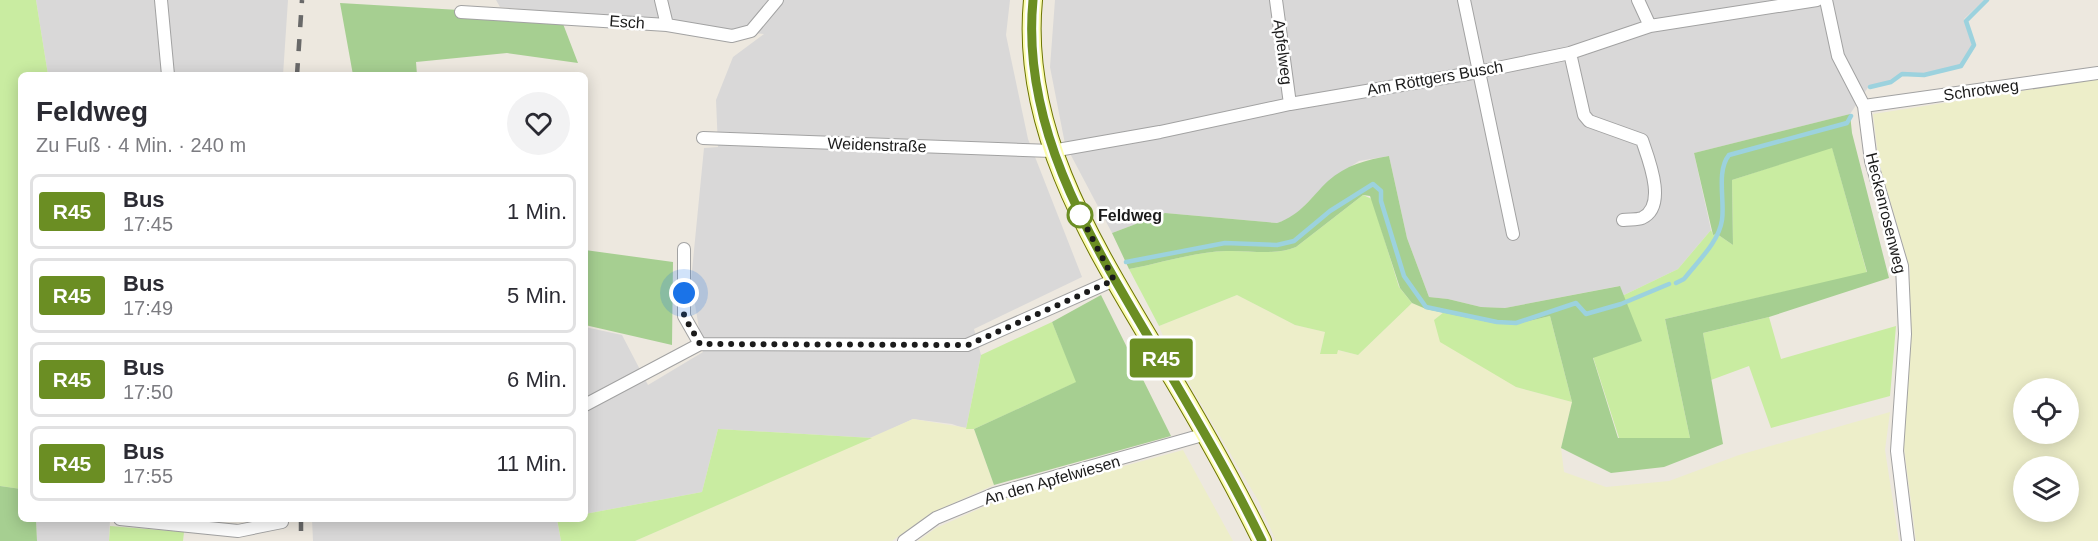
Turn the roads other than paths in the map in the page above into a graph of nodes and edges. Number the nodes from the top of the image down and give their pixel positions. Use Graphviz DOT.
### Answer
graph roads {
  1 [pos="161,0"];
  2 [pos="661,0"];
  3 [pos="777,0"];
  4 [pos="1033,0"];
  5 [pos="1276,0"];
  6 [pos="1464,0"];
  7 [pos="1638,0"];
  8 [pos="1817,0"];
  9 [pos="1826,0"];
  10 [pos="461,12"];
  11 [pos="667,25"];
  12 [pos="1650,26"];
  13 [pos="1570,53"];
  14 [pos="168,72"];
  15 [pos="1478,72"];
  16 [pos="2098,73"];
  17 [pos="1290,104"];
  18 [pos="1864,106"];
  19 [pos="703,138"];
  20 [pos="1052,151"];
  21 [pos="1623,220"];
  22 [pos="1513,234"];
  23 [pos="684,249"];
  24 [pos="1114,280"];
  25 [pos="700,344"];
  26 [pos="588,403"];
  27 [pos="1206,434"];
  28 [pos="188,522"];
  29 [pos="282,522"];
  30 [pos="904,541"];
  31 [pos="1262,541"];
  32 [pos="1908,541"];
  1 -- 14 [label="street"];
  2 -- 11 [label="street"];
  3 -- 11 [label="street, Esch"];
  4 -- 20 [label="street"];
  5 -- 17 [label="street, Apfelweg"];
  6 -- 15 [label="street"];
  7 -- 12 [label="street"];
  8 -- 12 [label="street, Am Röttgers Busch"];
  9 -- 18 [label="street, Heckenrosenweg"];
  10 -- 11 [label="street, Esch"];
  12 -- 13 [label="street, Am Röttgers Busch"];
  13 -- 15 [label="street, Am Röttgers Busch"];
  13 -- 21 [label="street"];
  15 -- 17 [label="street, Am Röttgers Busch"];
  15 -- 22 [label="street"];
  16 -- 18 [label="street, Schrotweg"];
  17 -- 20 [label="street, Am Röttgers Busch"];
  18 -- 32 [label="street, Heckenrosenweg"];
  19 -- 20 [label="street, Weidenstraße"];
  20 -- 24 [label="street"];
  23 -- 25 [label="street"];
  24 -- 25 [label="street"];
  24 -- 27 [label="street"];
  25 -- 26 [label="street"];
  27 -- 30 [label="street, An den Apfelwiesen"];
  27 -- 31 [label="street"];
  28 -- 29 [label="street"];
}
